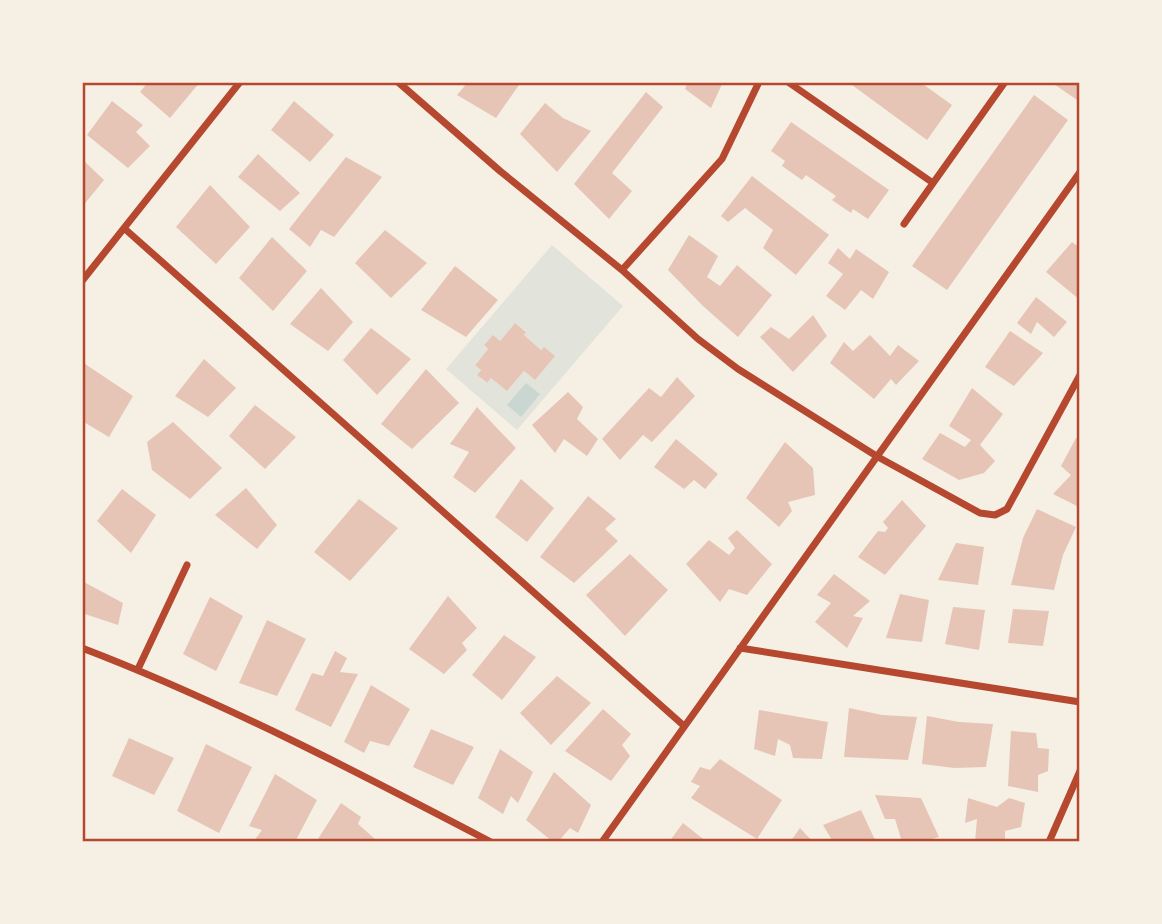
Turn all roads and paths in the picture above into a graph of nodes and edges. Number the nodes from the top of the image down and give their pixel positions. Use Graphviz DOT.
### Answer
graph roads {
  1 [pos="240,82"];
  2 [pos="398,82"];
  3 [pos="759,82"];
  4 [pos="788,82"];
  5 [pos="1005,82"];
  6 [pos="1080,172"];
  7 [pos="933,183"];
  8 [pos="904,224"];
  9 [pos="125,229"];
  10 [pos="622,270"];
  11 [pos="82,281"];
  12 [pos="1080,374"];
  13 [pos="878,457"];
  14 [pos="187,565"];
  15 [pos="82,648"];
  16 [pos="740,648"];
  17 [pos="138,669"];
  18 [pos="1080,702"];
  19 [pos="683,725"];
  20 [pos="1080,771"];
  21 [pos="491,842"];
  22 [pos="602,842"];
  23 [pos="1049,842"];
  1 -- 9 [label="street"];
  2 -- 10 [label="street"];
  3 -- 10 [label="street"];
  4 -- 7 [label="street"];
  5 -- 7 [label="street"];
  6 -- 13 [label="street"];
  7 -- 8 [label="street"];
  9 -- 11 [label="street"];
  9 -- 19 [label="street"];
  10 -- 13 [label="street"];
  12 -- 13 [label="street"];
  13 -- 16 [label="street"];
  14 -- 17 [label="street"];
  15 -- 17 [label="street"];
  16 -- 18 [label="street"];
  16 -- 19 [label="street"];
  17 -- 21 [label="street"];
  19 -- 22 [label="street"];
  20 -- 23 [label="street"];
}
